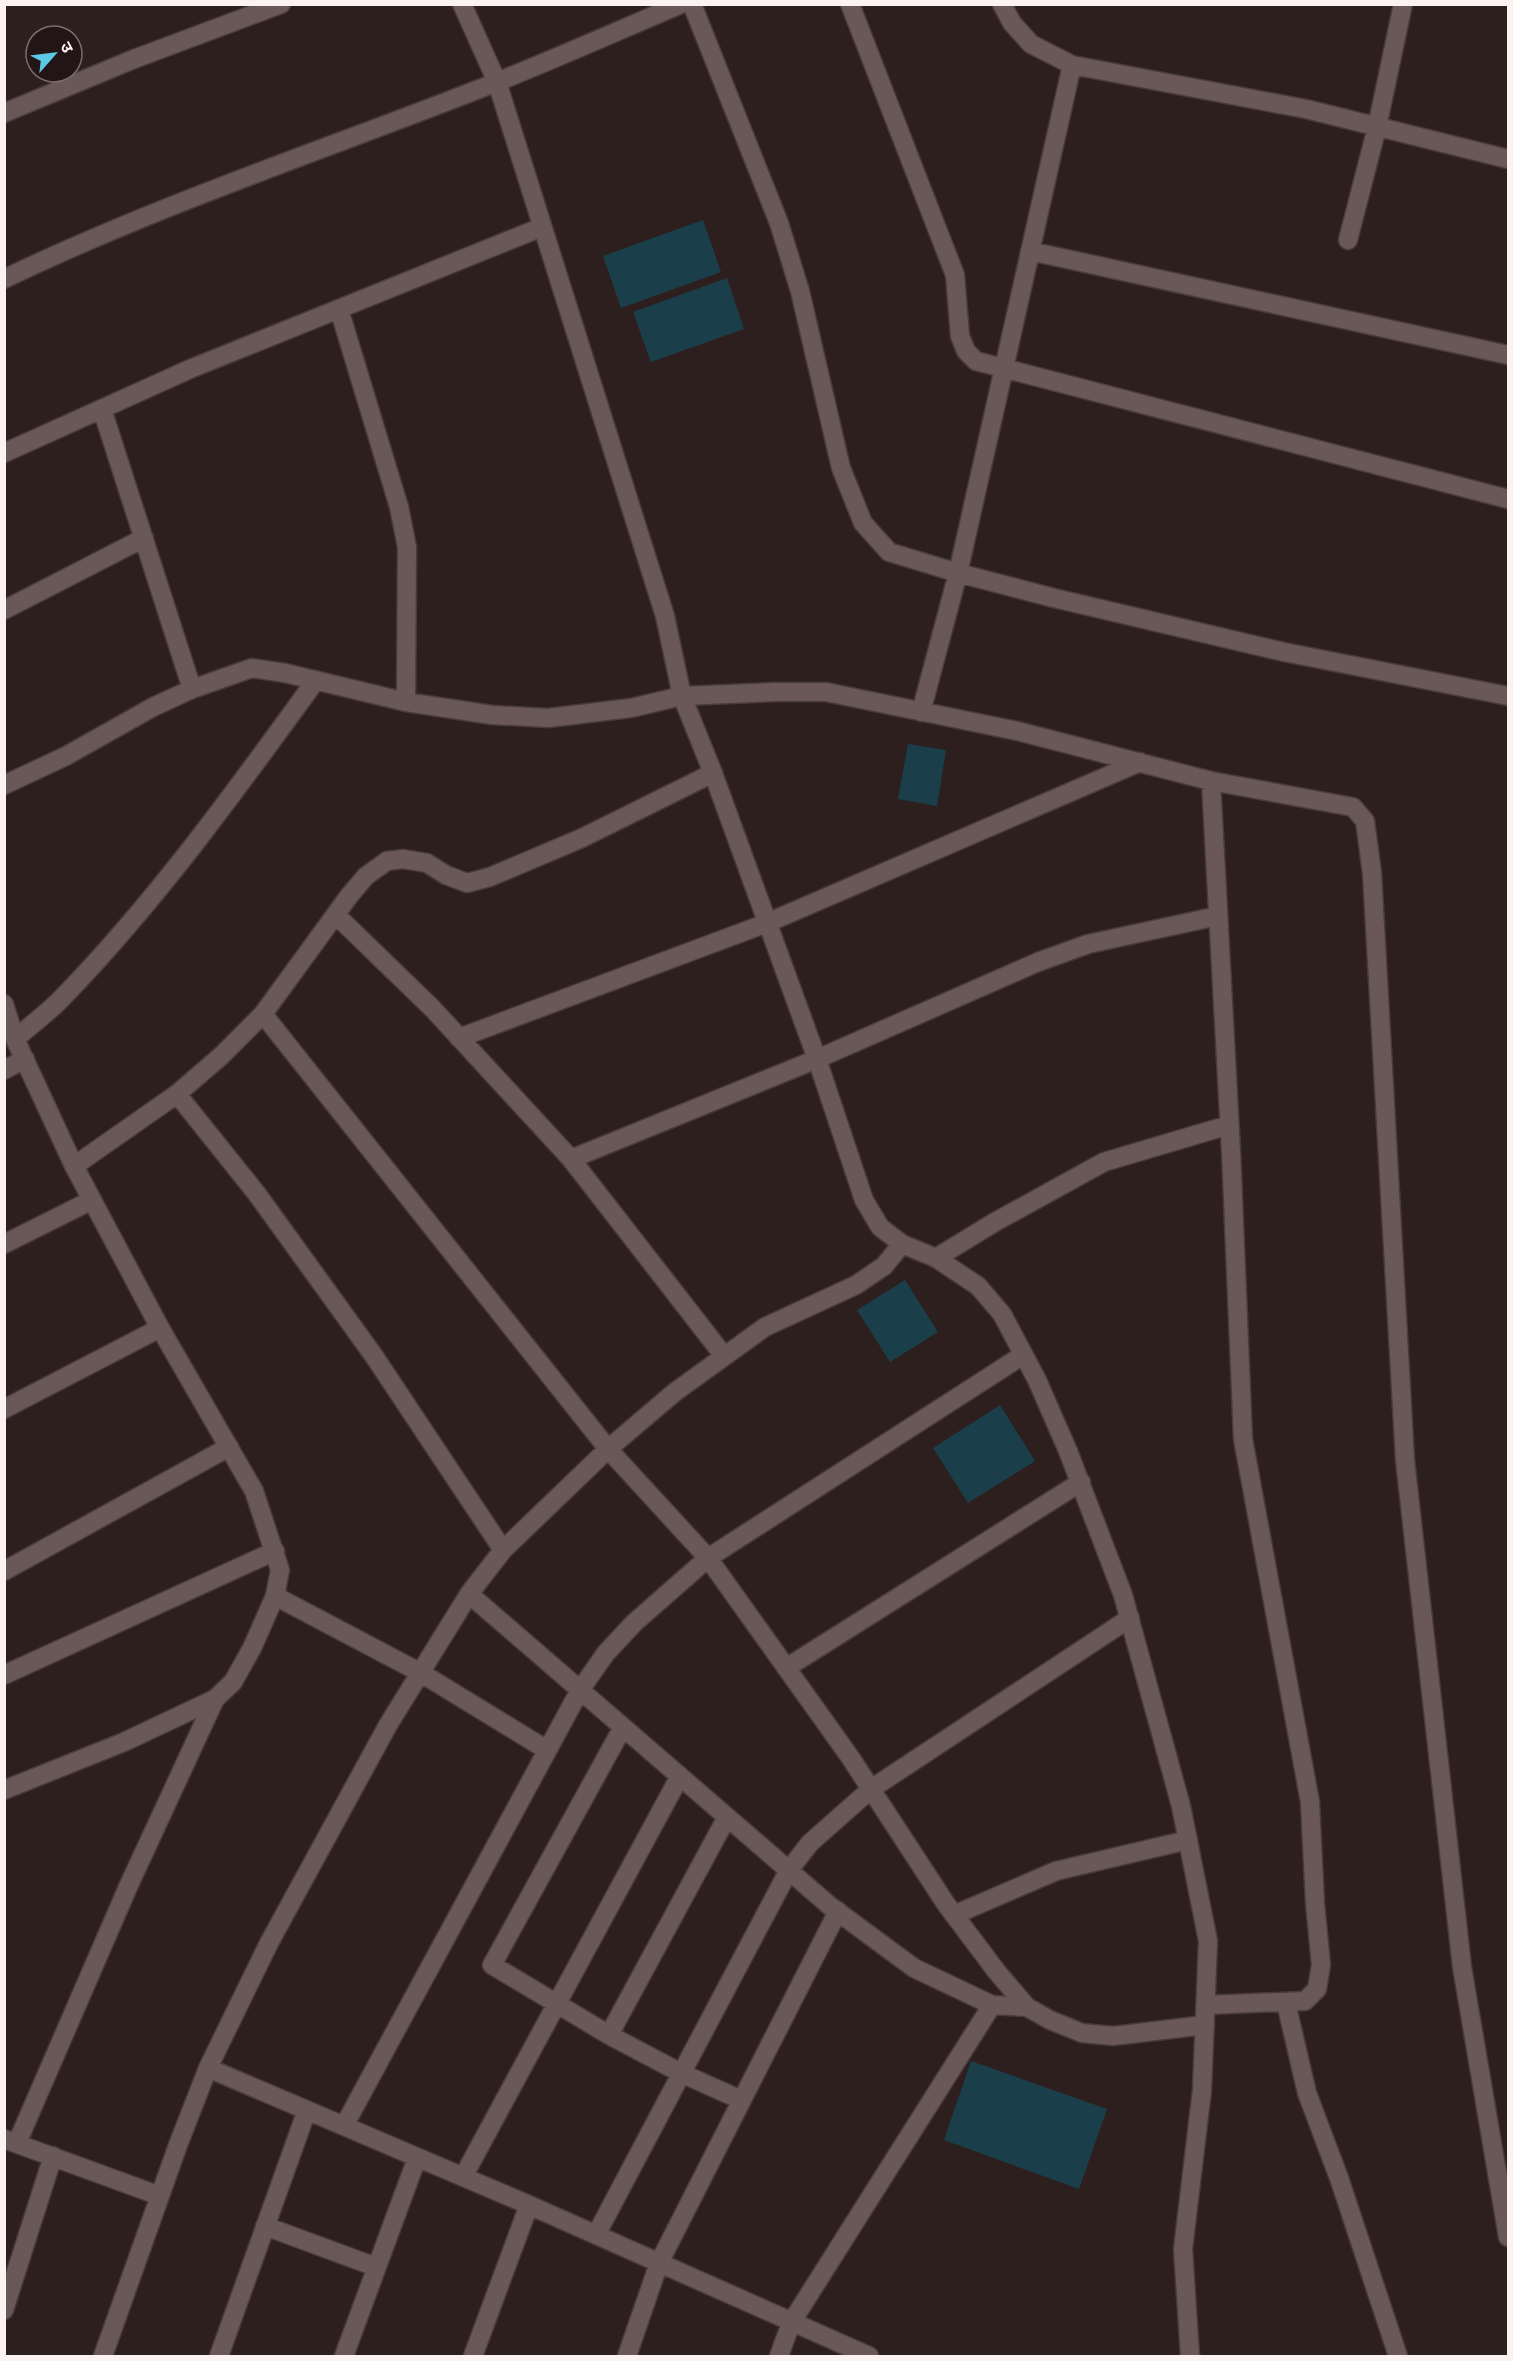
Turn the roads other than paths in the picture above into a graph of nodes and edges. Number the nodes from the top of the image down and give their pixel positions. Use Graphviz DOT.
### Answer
graph roads {
  1 [pos="281,4"];
  2 [pos="462,4"];
  3 [pos="681,4"];
  4 [pos="692,4"];
  5 [pos="850,4"];
  6 [pos="1002,4"];
  7 [pos="1403,4"];
  8 [pos="1072,65"];
  9 [pos="497,82"];
  10 [pos="4,112"];
  11 [pos="1377,127"];
  12 [pos="1509,159"];
  13 [pos="542,226"];
  14 [pos="1348,240"];
  15 [pos="1030,251"];
  16 [pos="4,279"];
  17 [pos="339,309"];
  18 [pos="1509,355"];
  19 [pos="1004,367"];
  20 [pos="102,409"];
  21 [pos="4,453"];
  22 [pos="1509,499"];
  23 [pos="144,538"];
  24 [pos="958,573"];
  25 [pos="6,606"];
  26 [pos="316,680"];
  27 [pos="192,689"];
  28 [pos="682,696"];
  29 [pos="1509,696"];
  30 [pos="406,702"];
  31 [pos="921,712"];
  32 [pos="1140,762"];
  33 [pos="713,773"];
  34 [pos="1211,781"];
  35 [pos="4,785"];
  36 [pos="336,915"];
  37 [pos="1218,916"];
  38 [pos="767,923"];
  39 [pos="4,1004"];
  40 [pos="264,1014"];
  41 [pos="459,1038"];
  42 [pos="15,1039"];
  43 [pos="25,1059"];
  44 [pos="817,1059"];
  45 [pos="4,1070"];
  46 [pos="177,1094"];
  47 [pos="1229,1125"];
  48 [pos="571,1160"];
  49 [pos="74,1166"];
  50 [pos="92,1200"];
  51 [pos="4,1244"];
  52 [pos="902,1244"];
  53 [pos="936,1258"];
  54 [pos="160,1328"];
  55 [pos="1023,1354"];
  56 [pos="724,1356"];
  57 [pos="4,1409"];
  58 [pos="229,1447"];
  59 [pos="608,1449"];
  60 [pos="1081,1482"];
  61 [pos="503,1550"];
  62 [pos="275,1551"];
  63 [pos="708,1558"];
  64 [pos="4,1571"];
  65 [pos="469,1594"];
  66 [pos="275,1596"];
  67 [pos="1130,1618"];
  68 [pos="786,1668"];
  69 [pos="421,1673"];
  70 [pos="4,1675"];
  71 [pos="580,1690"];
  72 [pos="215,1699"];
  73 [pos="623,1727"];
  74 [pos="547,1750"];
  75 [pos="680,1776"];
  76 [pos="871,1789"];
  77 [pos="4,1790"];
  78 [pos="727,1817"];
  79 [pos="1188,1840"];
  80 [pos="789,1870"];
  81 [pos="838,1911"];
  82 [pos="954,1915"];
  83 [pos="1286,2003"];
  84 [pos="556,2004"];
  85 [pos="992,2005"];
  86 [pos="1206,2005"];
  87 [pos="1027,2007"];
  88 [pos="1205,2025"];
  89 [pos="609,2035"];
  90 [pos="208,2068"];
  91 [pos="681,2073"];
  92 [pos="741,2100"];
  93 [pos="307,2110"];
  94 [pos="344,2126"];
  95 [pos="11,2141"];
  96 [pos="52,2156"];
  97 [pos="417,2158"];
  98 [pos="463,2177"];
  99 [pos="160,2196"];
  100 [pos="529,2205"];
  101 [pos="265,2226"];
  102 [pos="596,2235"];
  103 [pos="1509,2237"];
  104 [pos="659,2263"];
  105 [pos="376,2267"];
  106 [pos="4,2310"];
  107 [pos="791,2323"];
  108 [pos="860,2355"];
  109 [pos="103,2356"];
  110 [pos="219,2356"];
  111 [pos="344,2356"];
  112 [pos="473,2356"];
  113 [pos="627,2356"];
  114 [pos="779,2356"];
  115 [pos="1190,2356"];
  116 [pos="1398,2356"];
  1 -- 10 [label="street"];
  2 -- 9 [label="street"];
  3 -- 9 [label="street"];
  4 -- 24 [label="street"];
  5 -- 19 [label="street"];
  6 -- 8 [label="street"];
  7 -- 11 [label="street"];
  8 -- 11 [label="street"];
  8 -- 15 [label="street"];
  9 -- 13 [label="street"];
  9 -- 16 [label="street"];
  11 -- 12 [label="street"];
  11 -- 14 [label="street"];
  13 -- 17 [label="street"];
  13 -- 28 [label="street"];
  15 -- 18 [label="street"];
  15 -- 19 [label="street"];
  17 -- 20 [label="street"];
  17 -- 30 [label="street"];
  19 -- 22 [label="street"];
  19 -- 24 [label="street"];
  20 -- 21 [label="street"];
  20 -- 23 [label="street"];
  23 -- 25 [label="street"];
  23 -- 27 [label="street"];
  24 -- 29 [label="street"];
  24 -- 31 [label="street"];
  26 -- 27 [label="street"];
  26 -- 30 [label="street"];
  26 -- 42 [label="street"];
  27 -- 35 [label="street"];
  28 -- 30 [label="street"];
  28 -- 31 [label="street"];
  28 -- 33 [label="street"];
  31 -- 32 [label="street"];
  32 -- 34 [label="street"];
  32 -- 38 [label="street"];
  33 -- 36 [label="street"];
  33 -- 38 [label="street"];
  34 -- 37 [label="street"];
  34 -- 103 [label="street"];
  36 -- 40 [label="street"];
  36 -- 41 [label="street"];
  37 -- 44 [label="street"];
  37 -- 47 [label="street"];
  38 -- 41 [label="street"];
  38 -- 44 [label="street"];
  39 -- 42 [label="street"];
  40 -- 46 [label="street"];
  40 -- 59 [label="street"];
  41 -- 48 [label="street"];
  42 -- 43 [label="street"];
  43 -- 45 [label="street"];
  43 -- 49 [label="street"];
  44 -- 48 [label="street"];
  44 -- 52 [label="street"];
  46 -- 49 [label="street"];
  46 -- 61 [label="street"];
  47 -- 53 [label="street"];
  47 -- 83 [label="street"];
  48 -- 56 [label="street"];
  49 -- 50 [label="street"];
  50 -- 51 [label="street"];
  50 -- 54 [label="street"];
  52 -- 53 [label="street"];
  52 -- 56 [label="street"];
  53 -- 55 [label="street"];
  54 -- 57 [label="street"];
  54 -- 58 [label="street"];
  55 -- 60 [label="street"];
  55 -- 63 [label="street"];
  56 -- 59 [label="street"];
  58 -- 62 [label="street"];
  58 -- 64 [label="street"];
  59 -- 61 [label="street"];
  59 -- 63 [label="street"];
  60 -- 67 [label="street"];
  60 -- 68 [label="street"];
  61 -- 65 [label="street"];
  62 -- 66 [label="street"];
  62 -- 70 [label="street"];
  63 -- 68 [label="street"];
  63 -- 71 [label="street"];
  65 -- 69 [label="street"];
  65 -- 71 [label="street"];
  66 -- 69 [label="street"];
  66 -- 72 [label="street"];
  67 -- 76 [label="street"];
  67 -- 79 [label="street"];
  68 -- 76 [label="street"];
  69 -- 74 [label="street"];
  69 -- 90 [label="street"];
  71 -- 73 [label="street"];
  71 -- 74 [label="street"];
  72 -- 77 [label="street"];
  72 -- 95 [label="street"];
  73 -- 75 [label="street"];
  73 -- 84 [label="street"];
  74 -- 94 [label="street"];
  75 -- 78 [label="street"];
  75 -- 84 [label="street"];
  76 -- 80 [label="street"];
  76 -- 82 [label="street"];
  78 -- 80 [label="street"];
  78 -- 89 [label="street"];
  79 -- 82 [label="street"];
  79 -- 86 [label="street"];
  80 -- 81 [label="street"];
  80 -- 91 [label="street"];
  81 -- 85 [label="street"];
  81 -- 92 [label="street"];
  82 -- 87 [label="street"];
  83 -- 86 [label="street"];
  83 -- 116 [label="street"];
  84 -- 89 [label="street"];
  84 -- 98 [label="street"];
  85 -- 87 [label="street"];
  85 -- 107 [label="street"];
  86 -- 88 [label="street"];
  87 -- 88 [label="street"];
  88 -- 115 [label="street"];
  89 -- 91 [label="street"];
  90 -- 93 [label="street"];
  90 -- 99 [label="street"];
  91 -- 92 [label="street"];
  91 -- 102 [label="street"];
  92 -- 104 [label="street"];
  93 -- 94 [label="street"];
  93 -- 101 [label="street"];
  94 -- 97 [label="street"];
  95 -- 96 [label="street"];
  96 -- 99 [label="street"];
  96 -- 106 [label="street"];
  97 -- 98 [label="street"];
  97 -- 105 [label="street"];
  98 -- 100 [label="street"];
  99 -- 109 [label="street"];
  100 -- 102 [label="street"];
  100 -- 112 [label="street"];
  101 -- 105 [label="street"];
  101 -- 110 [label="street"];
  102 -- 104 [label="street"];
  104 -- 107 [label="street"];
  104 -- 113 [label="street"];
  105 -- 111 [label="street"];
  107 -- 108 [label="street"];
  107 -- 114 [label="street"];
}
